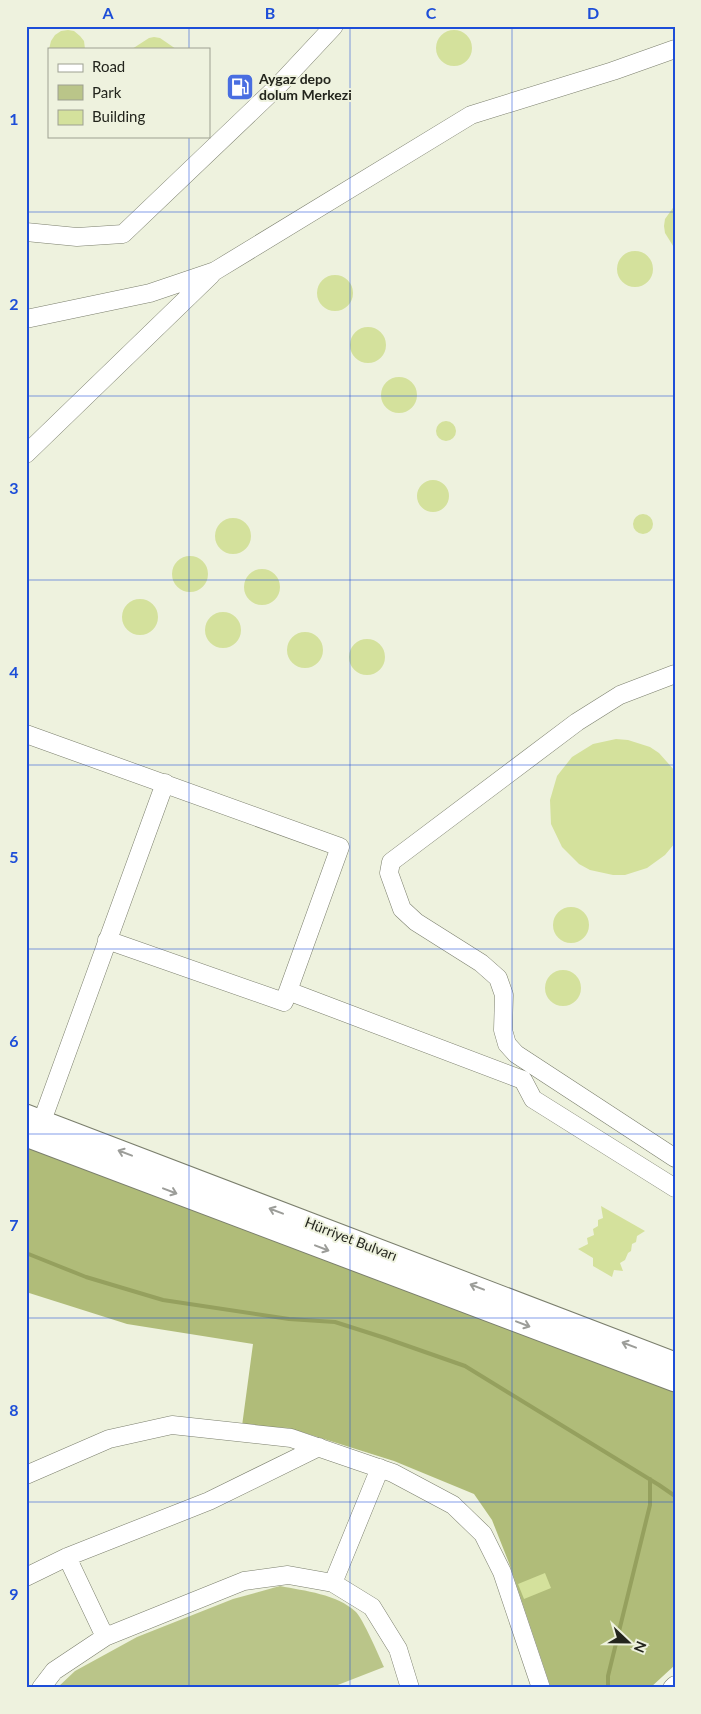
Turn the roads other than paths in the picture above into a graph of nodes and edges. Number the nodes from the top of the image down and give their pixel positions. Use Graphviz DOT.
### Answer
graph roads {
  1 [pos="334,26"];
  2 [pos="675,49"];
  3 [pos="26,232"];
  4 [pos="215,271"];
  5 [pos="26,319"];
  6 [pos="26,454"];
  7 [pos="675,674"];
  8 [pos="26,734"];
  9 [pos="165,783"];
  10 [pos="107,940"];
  11 [pos="288,991"];
  12 [pos="33,1128"];
  13 [pos="675,1158"];
  14 [pos="675,1188"];
  15 [pos="675,1363"];
  16 [pos="675,1381"];
  17 [pos="319,1447"];
  18 [pos="380,1468"];
  19 [pos="26,1475"];
  20 [pos="67,1557"];
  21 [pos="29,1569"];
  22 [pos="333,1583"];
  23 [pos="105,1637"];
  24 [pos="41,1688"];
  25 [pos="410,1688"];
  26 [pos="540,1688"];
  1 -- 3 [label="street"];
  2 -- 4 [label="street"];
  4 -- 5 [label="street"];
  4 -- 6 [label="street"];
  7 -- 13 [label="street"];
  8 -- 9 [label="street"];
  9 -- 10 [label="street"];
  9 -- 11 [label="street"];
  10 -- 11 [label="street"];
  10 -- 12 [label="street"];
  11 -- 14 [label="street"];
  15 -- 12 [label="main road, Hürriyet Bulvarı, one-way"];
  12 -- 16 [label="main road, Hürriyet Bulvarı, one-way"];
  17 -- 18 [label="street"];
  17 -- 19 [label="street"];
  17 -- 20 [label="street"];
  18 -- 22 [label="street"];
  18 -- 26 [label="street"];
  20 -- 21 [label="street"];
  20 -- 23 [label="street"];
  22 -- 23 [label="street"];
  22 -- 25 [label="street"];
  23 -- 24 [label="street"];
}
